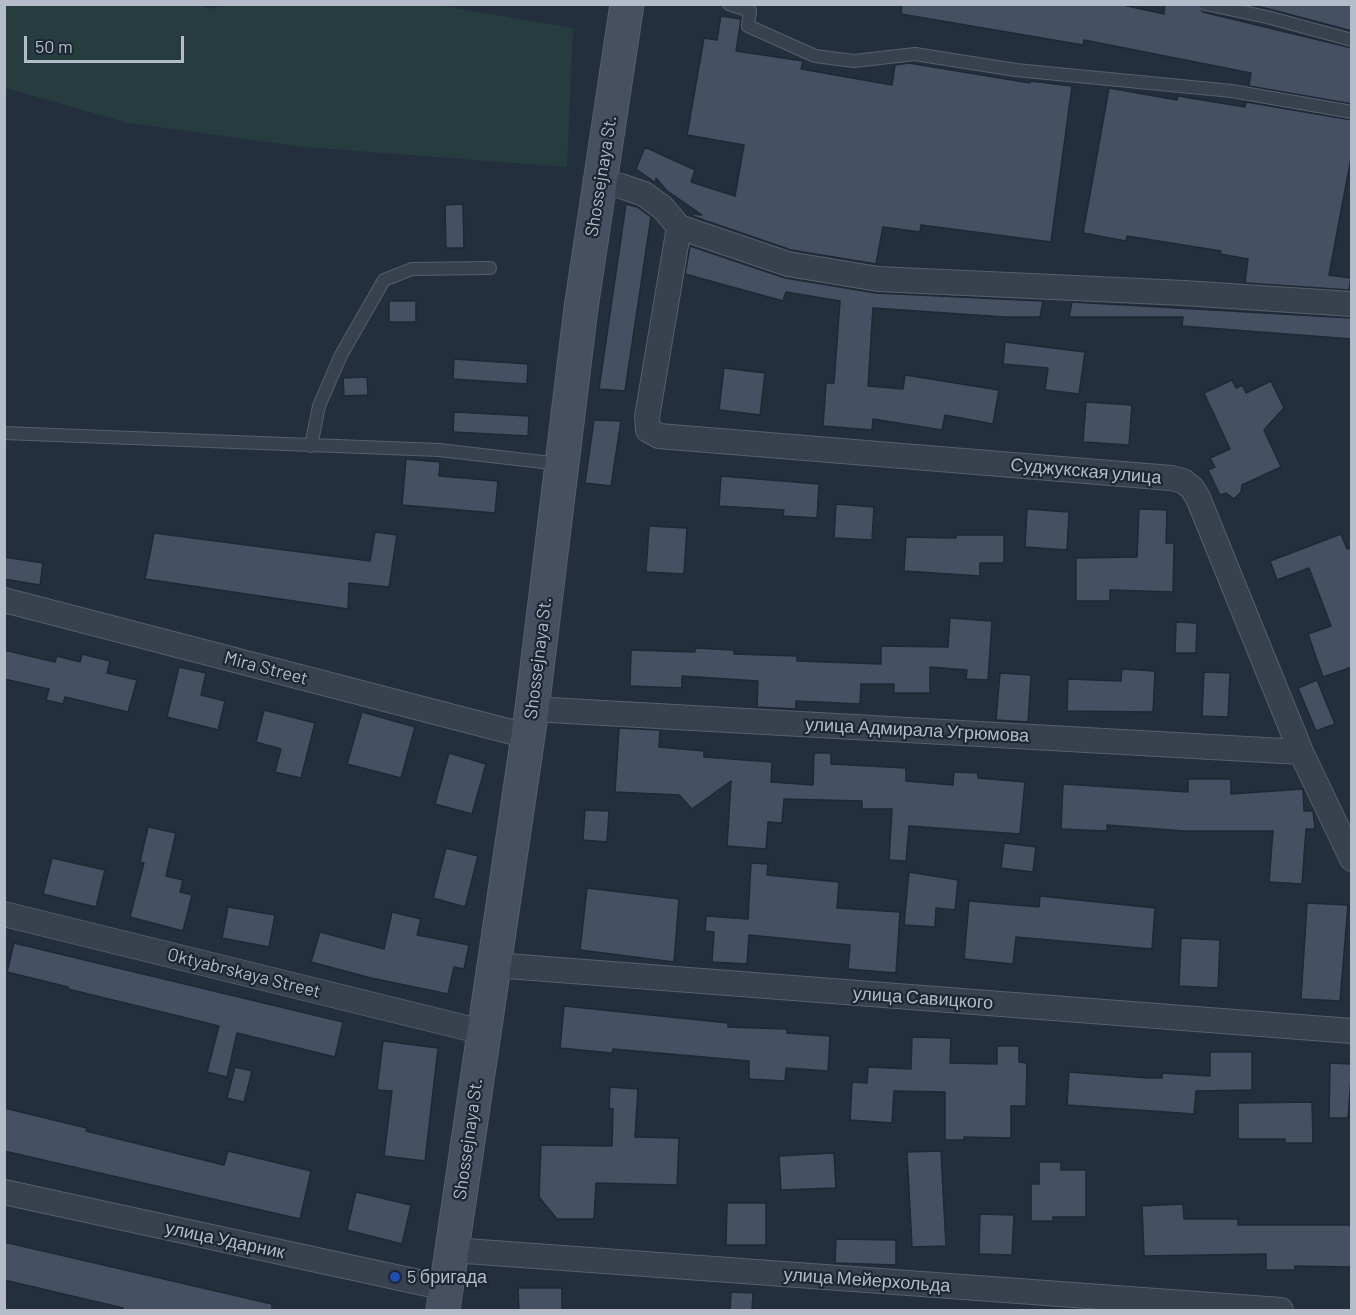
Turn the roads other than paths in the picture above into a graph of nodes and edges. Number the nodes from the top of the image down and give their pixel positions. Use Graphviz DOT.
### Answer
graph roads {
  1 [pos="627,4"];
  2 [pos="729,4"];
  3 [pos="1205,4"];
  4 [pos="752,8"];
  5 [pos="1352,40"];
  6 [pos="1352,112"];
  7 [pos="600,183"];
  8 [pos="679,227"];
  9 [pos="490,268"];
  10 [pos="1352,304"];
  11 [pos="4,433"];
  12 [pos="311,446"];
  13 [pos="562,464"];
  14 [pos="4,600"];
  15 [pos="530,723"];
  16 [pos="1301,752"];
  17 [pos="1352,859"];
  18 [pos="4,914"];
  19 [pos="494,965"];
  20 [pos="1352,1031"];
  21 [pos="483,1032"];
  22 [pos="4,1192"];
  23 [pos="452,1250"];
  24 [pos="444,1299"];
  25 [pos="1281,1311"];
  1 -- 7 [label="street, Shossejnaya St."];
  2 -- 4 [label="lane"];
  3 -- 5 [label="lane"];
  4 -- 6 [label="lane"];
  7 -- 8 [label="street"];
  7 -- 13 [label="street, Shossejnaya St."];
  8 -- 10 [label="street"];
  8 -- 16 [label="street, Суджукская улица"];
  9 -- 12 [label="lane"];
  11 -- 12 [label="lane"];
  12 -- 13 [label="lane"];
  13 -- 15 [label="street, Shossejnaya St."];
  14 -- 15 [label="street, Mira Street"];
  15 -- 16 [label="street, улица Адмирала Угрюмова"];
  15 -- 19 [label="street, Shossejnaya St."];
  16 -- 17 [label="street, Суджукская улица"];
  18 -- 21 [label="street, Oktyabrskaya Street"];
  19 -- 20 [label="street, улица Савицкого"];
  19 -- 21 [label="street, Shossejnaya St."];
  21 -- 23 [label="street, Shossejnaya St."];
  22 -- 24 [label="street, улица Ударник"];
  23 -- 24 [label="street, Shossejnaya St."];
  23 -- 25 [label="street, улица Мейерхольда"];
}
